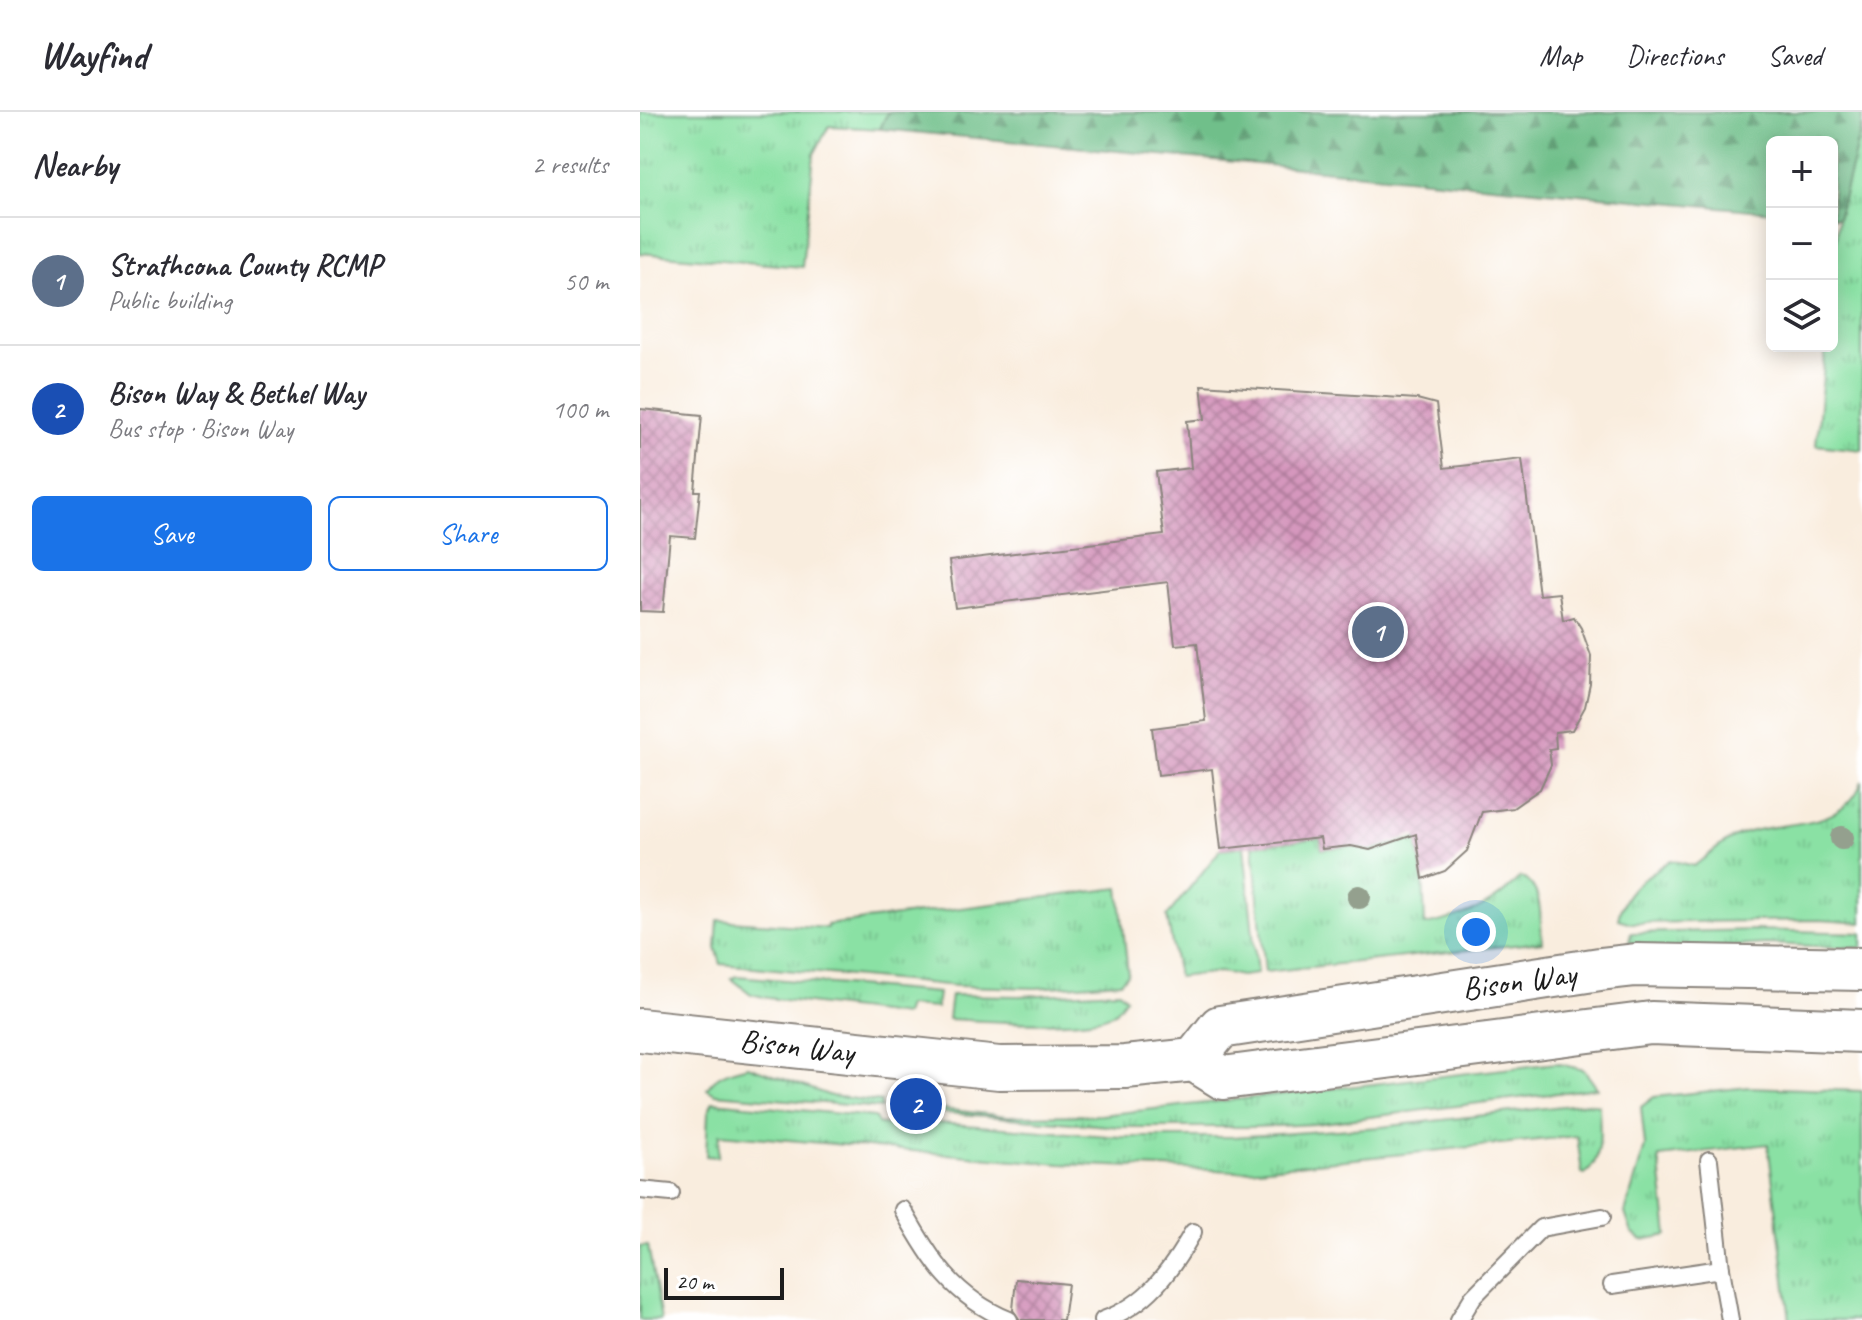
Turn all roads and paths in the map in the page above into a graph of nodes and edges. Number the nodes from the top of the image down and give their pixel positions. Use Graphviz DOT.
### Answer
graph roads {
  1 [pos="1862,969"];
  2 [pos="640,1030"];
  3 [pos="1862,1031"];
  4 [pos="1194,1060"];
  5 [pos="1709,1160"];
  6 [pos="640,1190"];
  7 [pos="671,1193"];
  8 [pos="903,1210"];
  9 [pos="1602,1217"];
  10 [pos="1193,1232"];
  11 [pos="1721,1269"];
  12 [pos="1612,1285"];
  13 [pos="1009,1320"];
  14 [pos="1103,1320"];
  15 [pos="1459,1320"];
  16 [pos="1730,1320"];
  1 -- 4 [label="street, Bison Way"];
  2 -- 4 [label="street, Bison Way"];
  3 -- 4 [label="street, Bison Way"];
  5 -- 11 [label="lane"];
  6 -- 7 [label="lane"];
  8 -- 13 [label="lane"];
  9 -- 15 [label="lane"];
  10 -- 14 [label="lane"];
  11 -- 12 [label="lane"];
  11 -- 16 [label="lane"];
}
